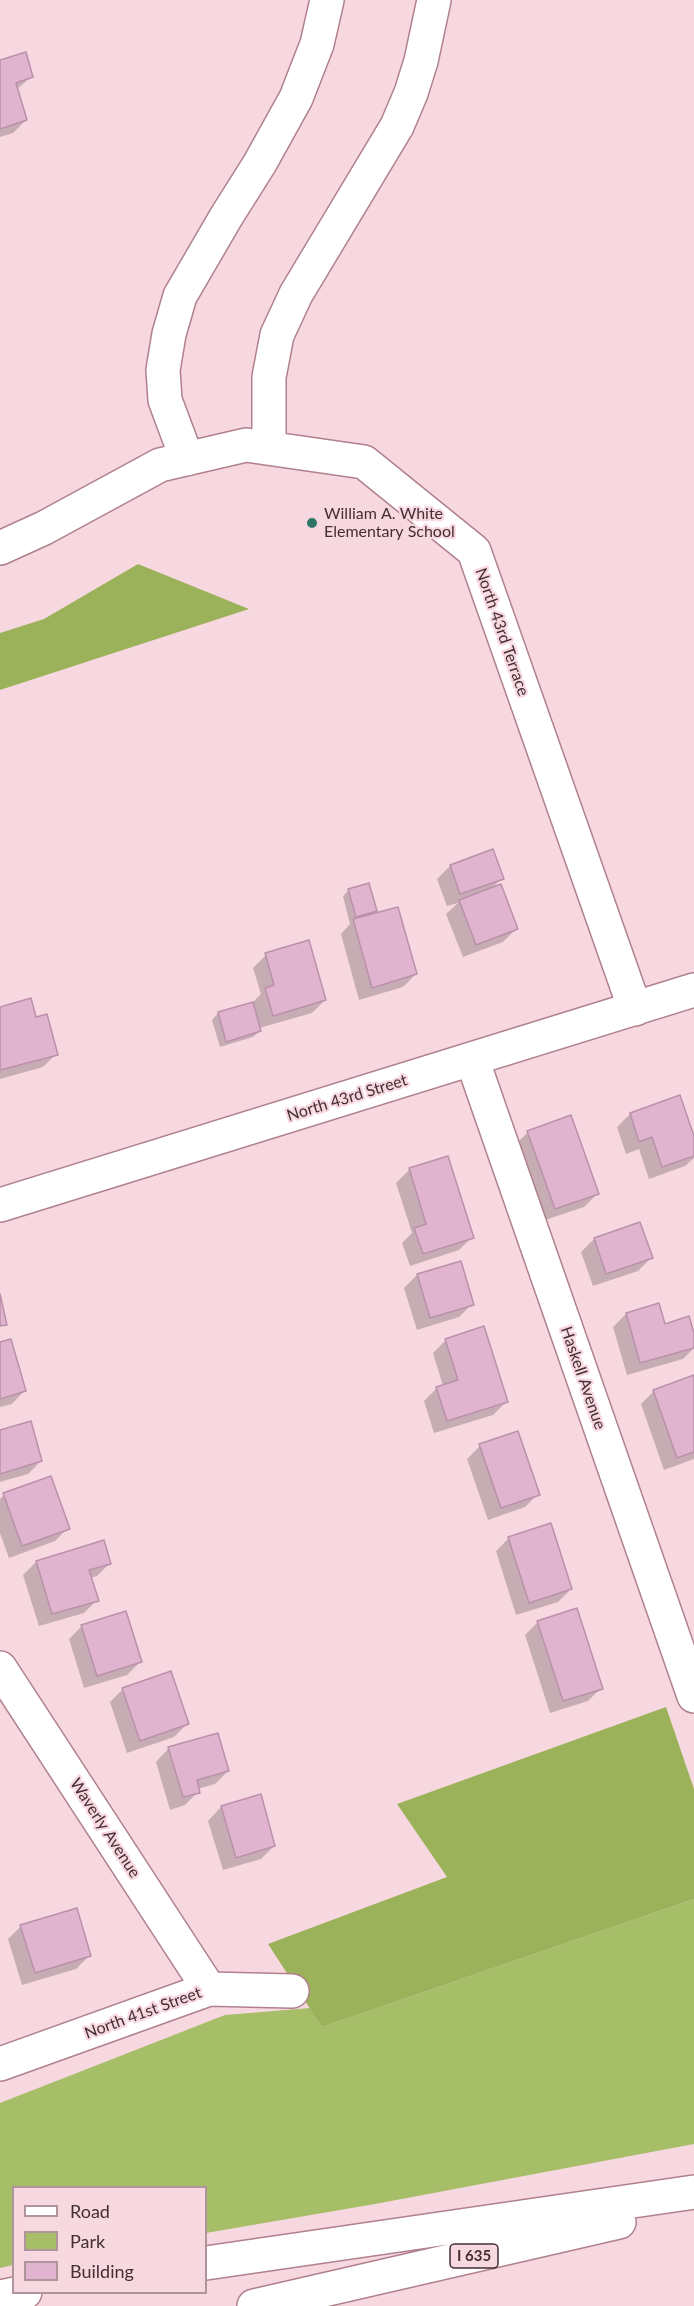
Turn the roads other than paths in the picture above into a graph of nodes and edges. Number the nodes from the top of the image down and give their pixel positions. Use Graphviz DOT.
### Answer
graph roads {
  1 [pos="327,0"];
  2 [pos="434,0"];
  3 [pos="269,448"];
  4 [pos="187,459"];
  5 [pos="0,548"];
  6 [pos="694,990"];
  7 [pos="635,1008"];
  8 [pos="472,1059"];
  9 [pos="0,1205"];
  10 [pos="0,1668"];
  11 [pos="694,1696"];
  12 [pos="209,1989"];
  13 [pos="292,1991"];
  14 [pos="0,2064"];
  15 [pos="694,2192"];
  16 [pos="694,2205"];
  17 [pos="207,2263"];
  18 [pos="15,2294"];
  19 [pos="0,2297"];
  20 [pos="254,2306"];
  1 -- 4 [label="main road"];
  2 -- 3 [label="main road"];
  3 -- 4 [label="main road, North 43rd Terrace"];
  3 -- 7 [label="main road, North 43rd Terrace"];
  4 -- 5 [label="main road, North 43rd Terrace"];
  6 -- 7 [label="main road, North 43rd Street"];
  7 -- 8 [label="main road, North 43rd Street"];
  8 -- 9 [label="main road, North 43rd Street"];
  8 -- 11 [label="main road, Haskell Avenue"];
  10 -- 12 [label="main road, Waverly Avenue"];
  12 -- 13 [label="main road, North 41st Street"];
  12 -- 14 [label="main road, North 41st Street"];
  15 -- 17 [label="main road"];
  16 -- 20 [label="main road, I 635"];
  18 -- 19 [label="main road"];
}
